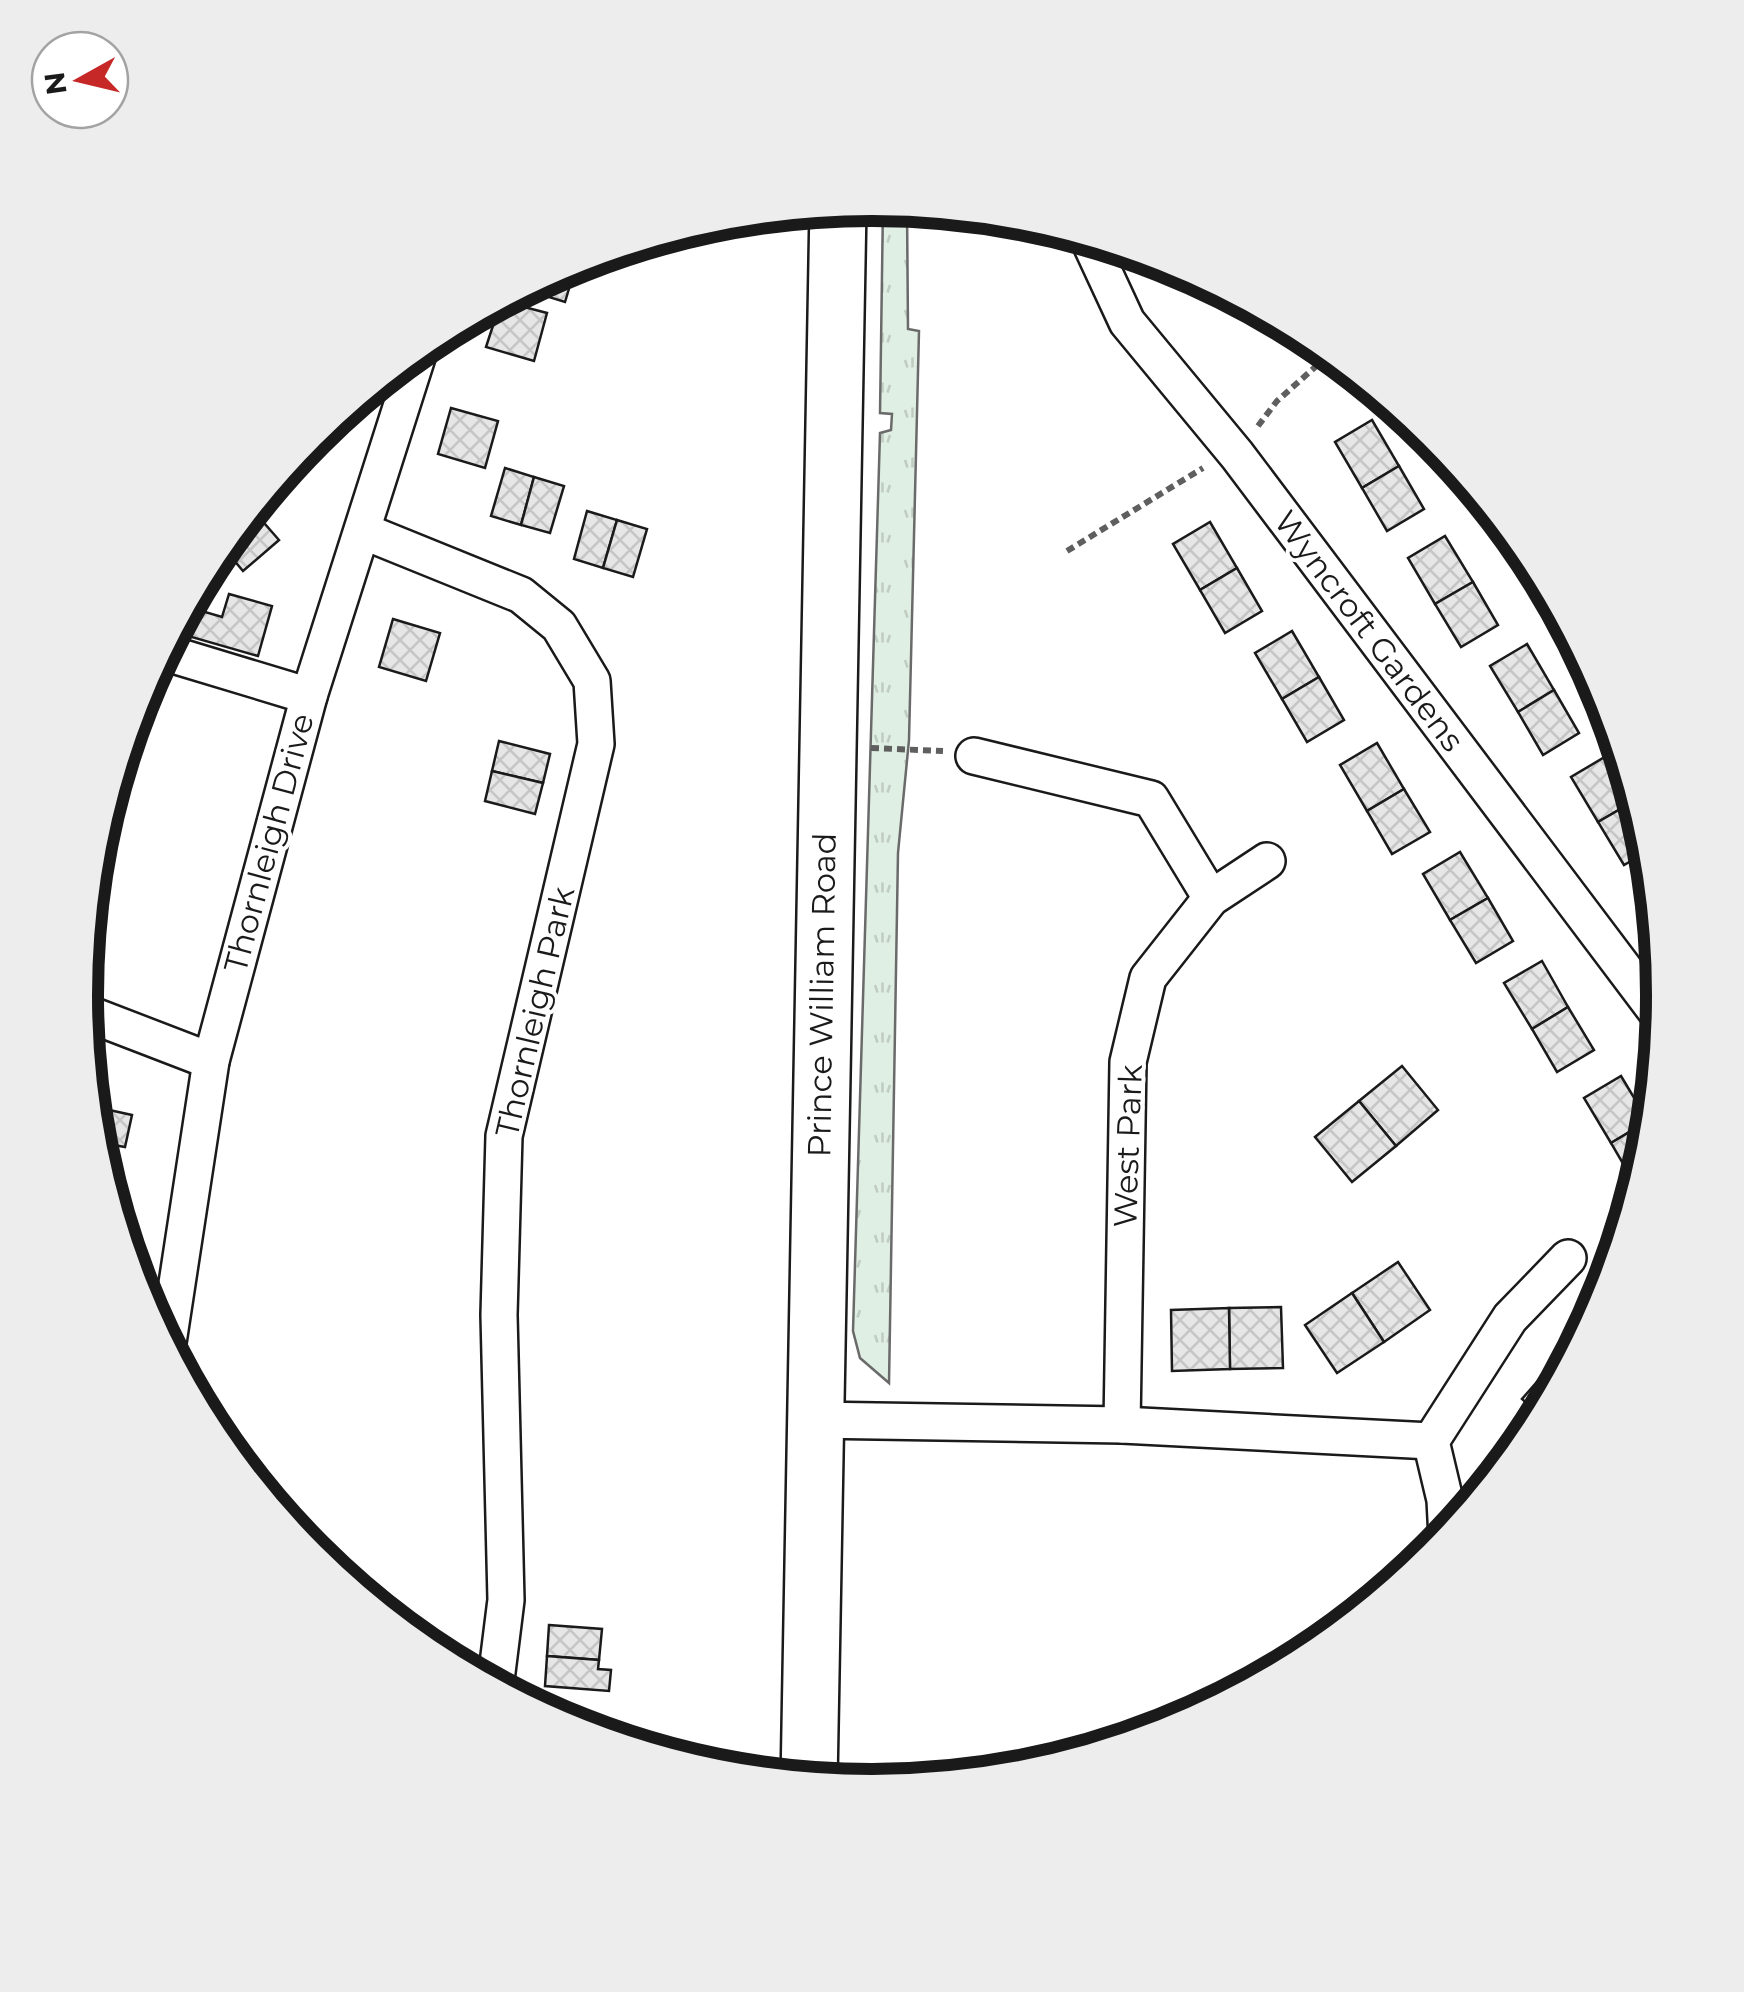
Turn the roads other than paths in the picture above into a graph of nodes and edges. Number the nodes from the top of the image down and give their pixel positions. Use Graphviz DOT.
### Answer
graph roads {
  1 [pos="838,222"];
  2 [pos="1096,255"];
  3 [pos="412,374"];
  4 [pos="364,531"];
  5 [pos="177,653"];
  6 [pos="309,696"];
  7 [pos="974,756"];
  8 [pos="1268,860"];
  9 [pos="1212,898"];
  10 [pos="1646,997"];
  11 [pos="98,1018"];
  12 [pos="210,1062"];
  13 [pos="1568,1258"];
  14 [pos="171,1325"];
  15 [pos="814,1420"];
  16 [pos="1122,1426"];
  17 [pos="1430,1441"];
  18 [pos="1446,1516"];
  19 [pos="497,1673"];
  20 [pos="809,1768"];
  1 -- 15 [label="main road, Prince William Road"];
  2 -- 10 [label="street, Wyncroft Gardens"];
  3 -- 4 [label="street, Thornleigh Drive"];
  4 -- 6 [label="street, Thornleigh Drive"];
  4 -- 19 [label="street, Thornleigh Park"];
  5 -- 6 [label="street"];
  6 -- 12 [label="street, Thornleigh Drive"];
  7 -- 9 [label="street"];
  8 -- 9 [label="street, West Park"];
  9 -- 16 [label="street, West Park"];
  11 -- 12 [label="street"];
  12 -- 14 [label="street, Thornleigh Drive"];
  13 -- 17 [label="street"];
  15 -- 16 [label="street"];
  15 -- 20 [label="main road, Prince William Road"];
  16 -- 17 [label="street"];
  17 -- 18 [label="street"];
}
